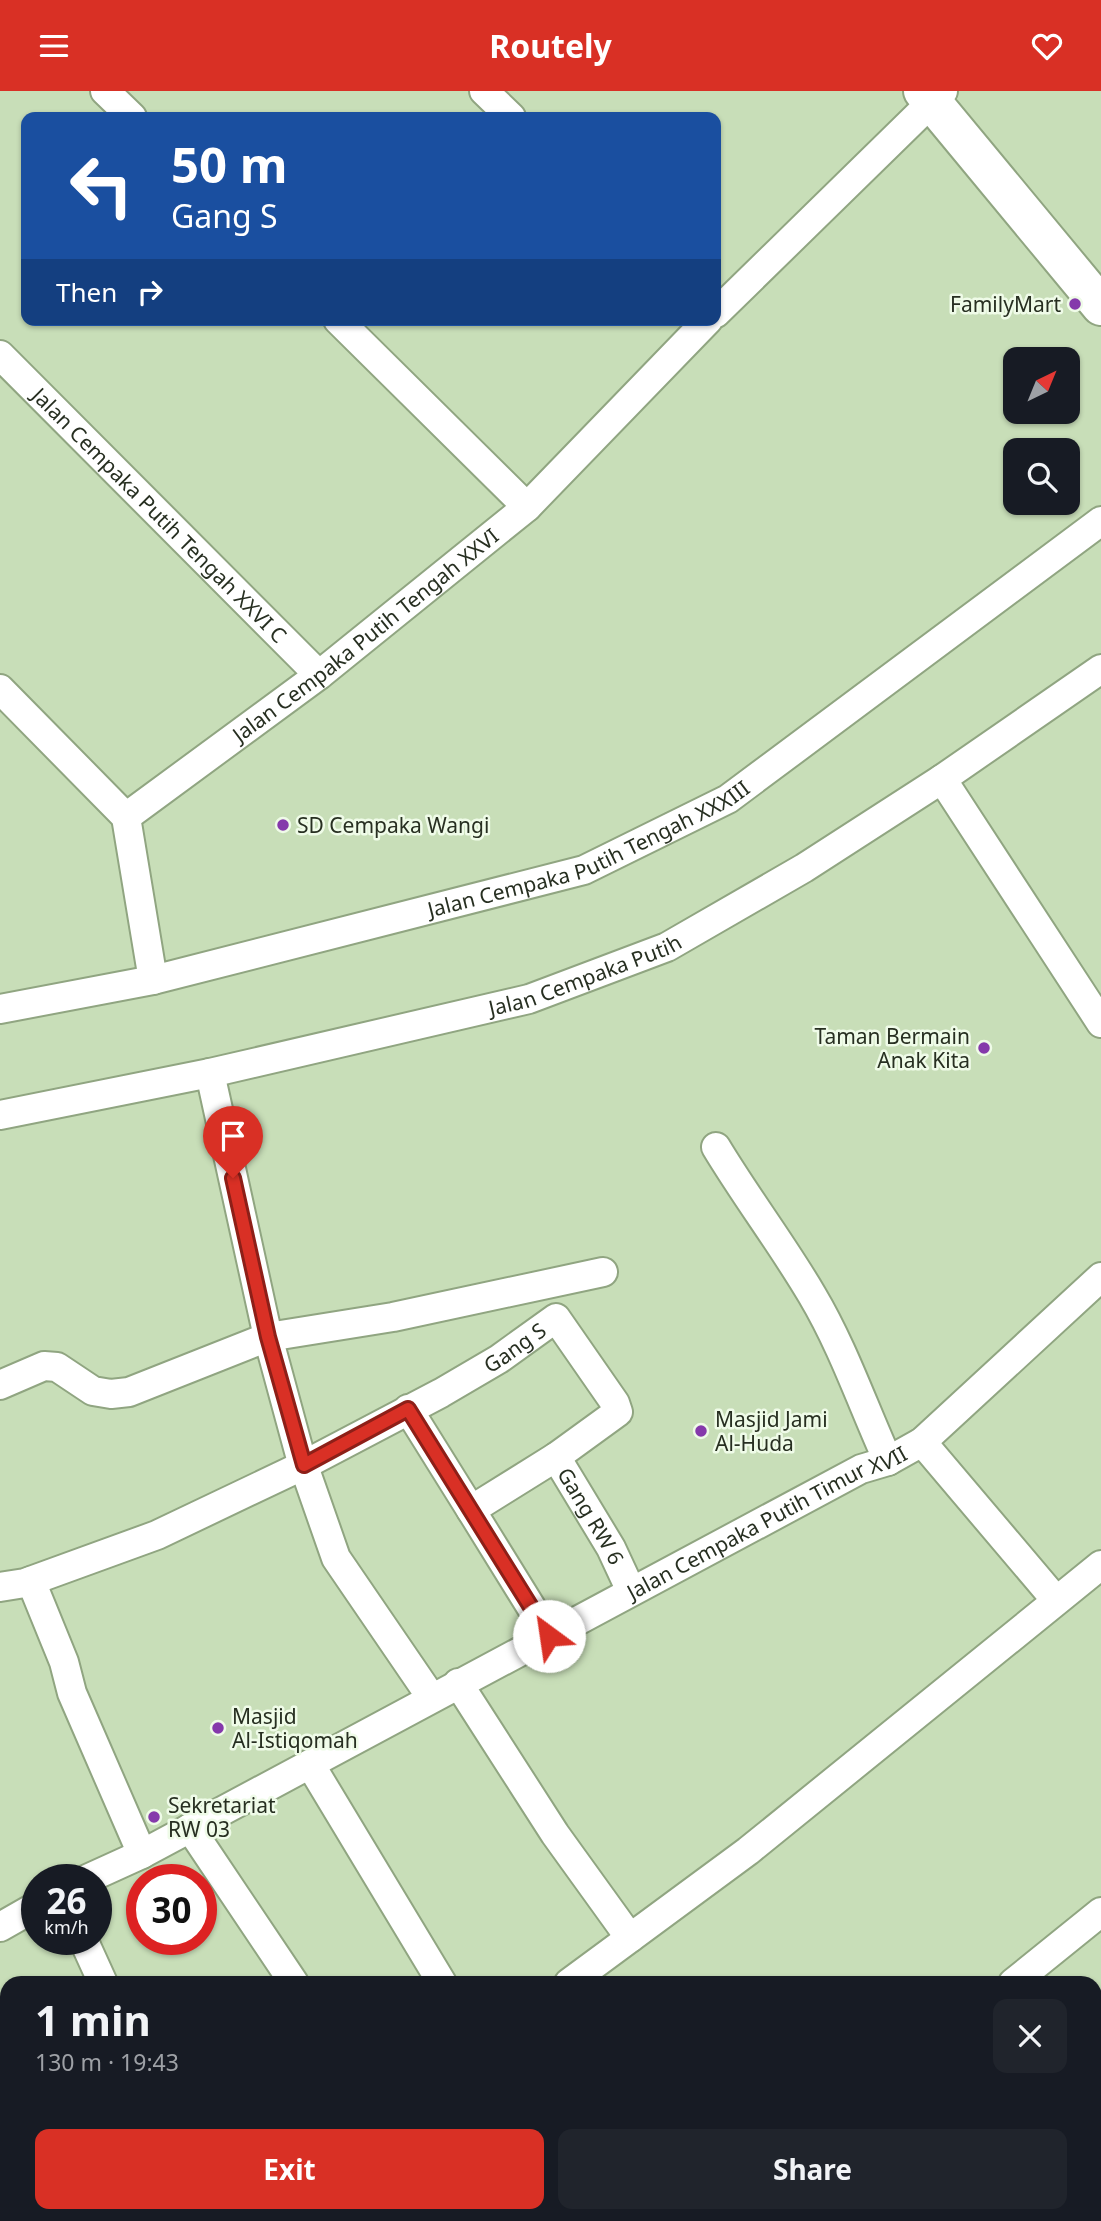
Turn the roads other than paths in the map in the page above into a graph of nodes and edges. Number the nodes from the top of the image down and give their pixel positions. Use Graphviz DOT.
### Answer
graph roads {
  1 [pos="105,91"];
  2 [pos="484,91"];
  3 [pos="933,94"];
  4 [pos="127,112"];
  5 [pos="506,112"];
  6 [pos="1101,306"];
  7 [pos="721,308"];
  8 [pos="344,326"];
  9 [pos="702,326"];
  10 [pos="0,355"];
  11 [pos="527,507"];
  12 [pos="1101,521"];
  13 [pos="1101,669"];
  14 [pos="319,675"];
  15 [pos="0,689"];
  16 [pos="942,779"];
  17 [pos="126,817"];
  18 [pos="153,980"];
  19 [pos="0,1009"];
  20 [pos="1101,1023"];
  21 [pos="210,1073"];
  22 [pos="0,1115"];
  23 [pos="716,1146"];
  24 [pos="603,1272"];
  25 [pos="1101,1277"];
  26 [pos="543,1285"];
  27 [pos="551,1319"];
  28 [pos="268,1337"];
  29 [pos="0,1385"];
  30 [pos="408,1409"];
  31 [pos="922,1442"];
  32 [pos="556,1457"];
  33 [pos="888,1461"];
  34 [pos="304,1465"];
  35 [pos="471,1510"];
  36 [pos="1101,1565"];
  37 [pos="32,1581"];
  38 [pos="0,1586"];
  39 [pos="631,1591"];
  40 [pos="1055,1599"];
  41 [pos="549,1636"];
  42 [pos="458,1683"];
  43 [pos="431,1697"];
  44 [pos="310,1764"];
  45 [pos="190,1828"];
  46 [pos="142,1854"];
  47 [pos="112,1868"];
  48 [pos="1101,1912"];
  49 [pos="21,1915"];
  50 [pos="0,1927"];
  51 [pos="630,1938"];
  52 [pos="90,1955"];
  53 [pos="100,1976"];
  54 [pos="289,1976"];
  55 [pos="438,1976"];
  56 [pos="578,1976"];
  57 [pos="1022,1976"];
  1 -- 4 [label="street"];
  2 -- 5 [label="street"];
  3 -- 6 [label="street"];
  3 -- 7 [label="street"];
  8 -- 11 [label="street"];
  9 -- 11 [label="street, Jalan Cempaka Putih Tengah XXVI"];
  10 -- 14 [label="street, Jalan Cempaka Putih Tengah XXVI C"];
  11 -- 14 [label="street, Jalan Cempaka Putih Tengah XXVI"];
  12 -- 18 [label="street, Jalan Cempaka Putih Tengah XXXIII"];
  13 -- 16 [label="street, Jalan Cempaka Putih"];
  14 -- 17 [label="street, Jalan Cempaka Putih Tengah XXVI"];
  15 -- 17 [label="street"];
  16 -- 20 [label="street"];
  16 -- 21 [label="street, Jalan Cempaka Putih"];
  17 -- 18 [label="street"];
  18 -- 19 [label="street, Jalan Cempaka Putih Tengah XXXIII"];
  21 -- 22 [label="street, Jalan Cempaka Putih"];
  21 -- 28 [label="street"];
  23 -- 33 [label="street"];
  24 -- 26 [label="street"];
  25 -- 31 [label="street"];
  26 -- 27 [label="street"];
  26 -- 28 [label="street"];
  27 -- 30 [label="street, Gang S"];
  27 -- 32 [label="street, Gang S"];
  28 -- 29 [label="street"];
  28 -- 34 [label="street"];
  30 -- 34 [label="street, Gang S"];
  30 -- 35 [label="street"];
  31 -- 33 [label="street, Jalan Cempaka Putih Timur XVII"];
  31 -- 40 [label="street, Jalan Cempaka Putih Timur XVII"];
  32 -- 35 [label="street, Gang RW 6"];
  32 -- 39 [label="street, Gang RW 6"];
  33 -- 39 [label="street, Jalan Cempaka Putih Timur XVII"];
  34 -- 37 [label="street, Gang S"];
  34 -- 43 [label="street"];
  35 -- 41 [label="street"];
  36 -- 40 [label="street"];
  37 -- 38 [label="street, Gang S"];
  37 -- 46 [label="street"];
  39 -- 41 [label="street, Jalan Cempaka Putih Timur XVII"];
  40 -- 51 [label="street"];
  41 -- 42 [label="street, Jalan Cempaka Putih Timur XVII"];
  42 -- 43 [label="street, Jalan Cempaka Putih Timur XVII"];
  42 -- 51 [label="street"];
  43 -- 44 [label="street, Jalan Cempaka Putih Timur XVII"];
  44 -- 45 [label="street, Jalan Cempaka Putih Timur XVII"];
  44 -- 55 [label="street"];
  45 -- 46 [label="street, Jalan Cempaka Putih Timur XVII"];
  45 -- 54 [label="street"];
  46 -- 47 [label="street, Jalan Cempaka Putih Timur XVII"];
  48 -- 57 [label="street"];
  49 -- 50 [label="street"];
  51 -- 56 [label="street"];
  52 -- 53 [label="street"];
}
